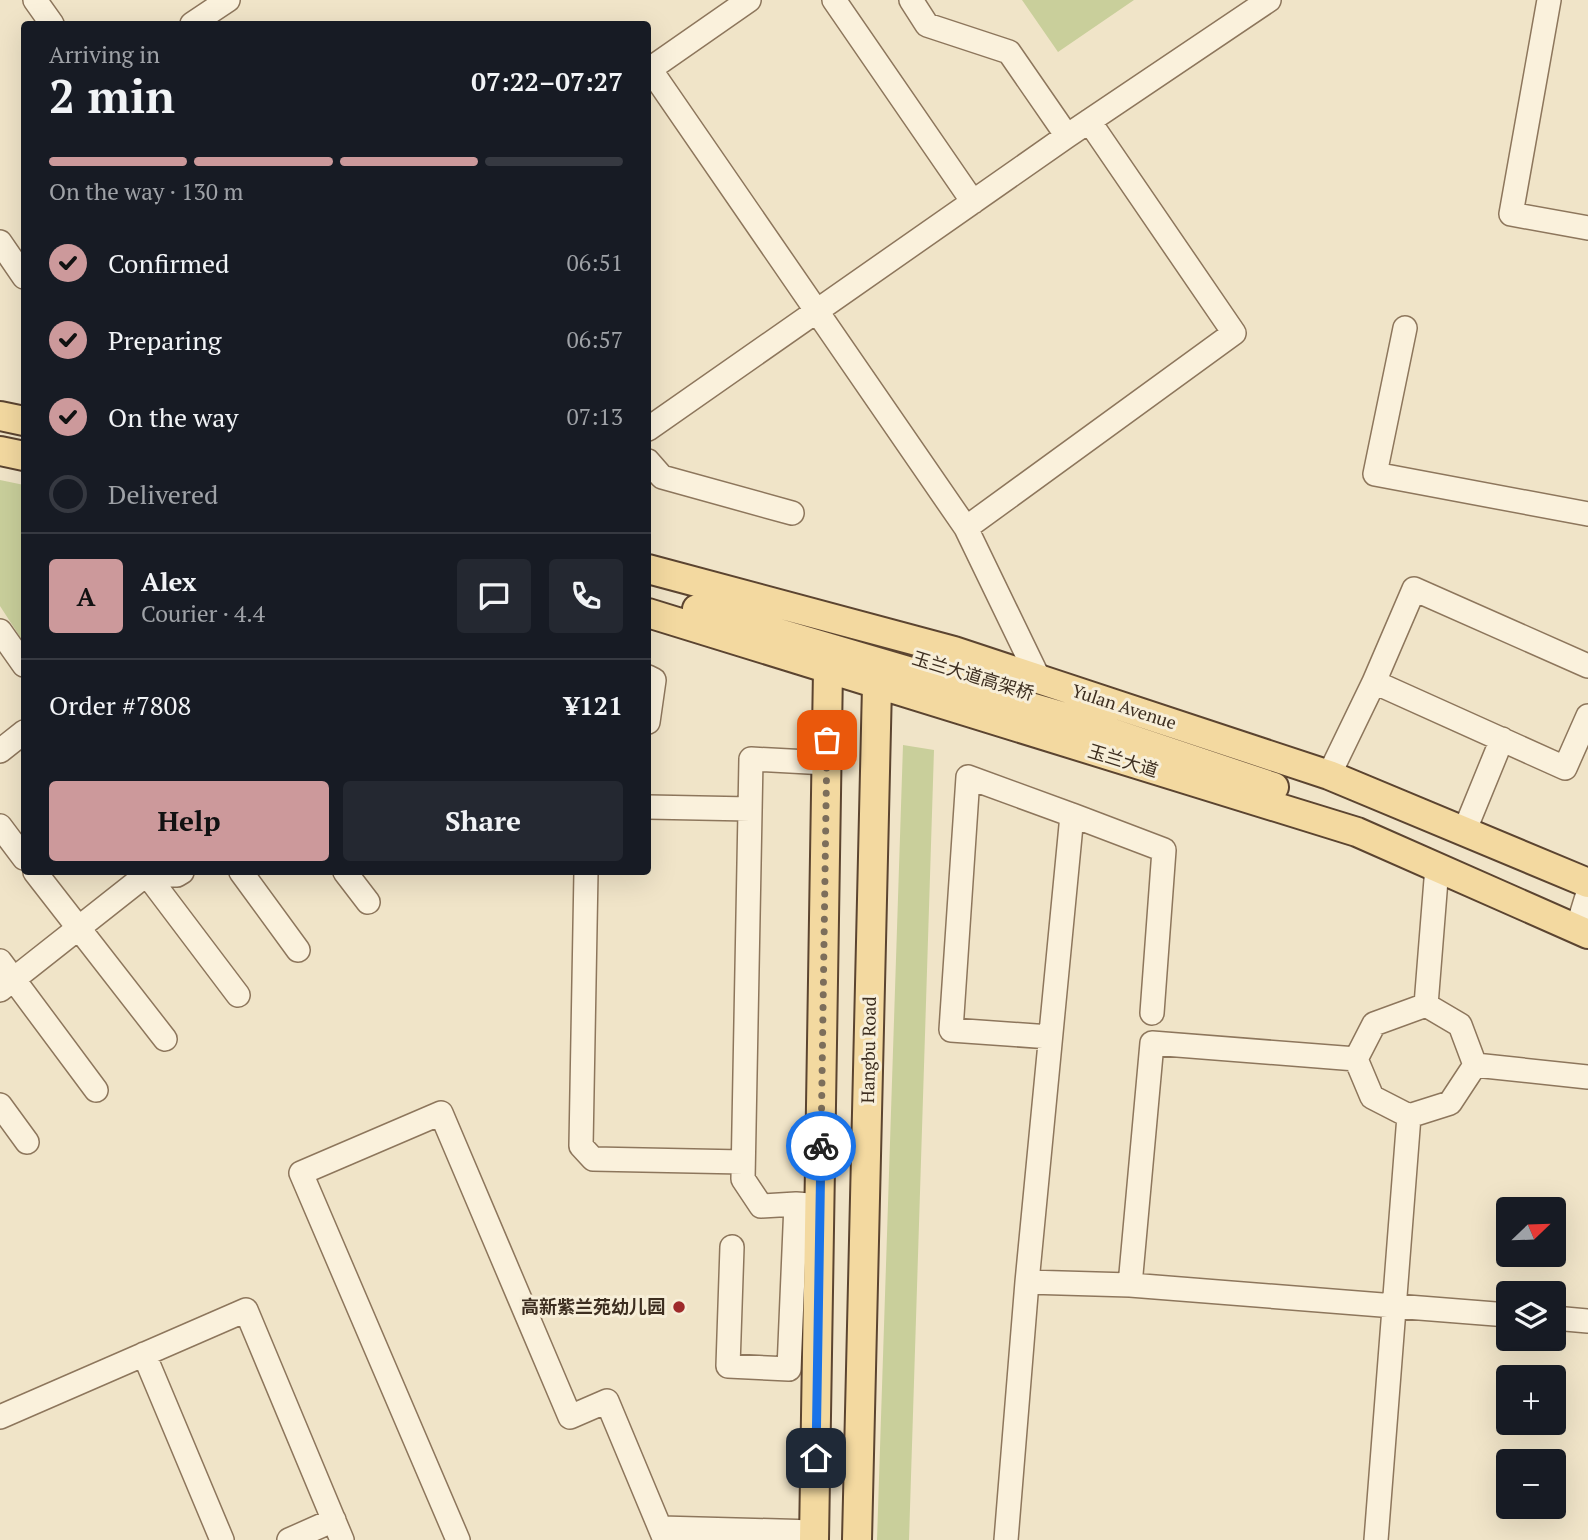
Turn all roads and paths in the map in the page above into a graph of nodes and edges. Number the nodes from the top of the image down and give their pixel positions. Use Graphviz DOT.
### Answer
graph roads {
  1 [pos="35,0"];
  2 [pos="228,0"];
  3 [pos="749,0"];
  4 [pos="834,0"];
  5 [pos="911,0"];
  6 [pos="1269,0"];
  7 [pos="1549,0"];
  8 [pos="50,21"];
  9 [pos="196,21"];
  10 [pos="651,68"];
  11 [pos="651,72"];
  12 [pos="1089,121"];
  13 [pos="1067,136"];
  14 [pos="973,202"];
  15 [pos="1588,228"];
  16 [pos="0,242"];
  17 [pos="21,273"];
  18 [pos="817,310"];
  19 [pos="1405,328"];
  20 [pos="0,406"];
  21 [pos="21,410"];
  22 [pos="0,416"];
  23 [pos="21,420"];
  24 [pos="651,427"];
  25 [pos="0,435"];
  26 [pos="21,438"];
  27 [pos="0,451"];
  28 [pos="21,455"];
  29 [pos="651,464"];
  30 [pos="792,513"];
  31 [pos="1588,514"];
  32 [pos="966,528"];
  33 [pos="651,570"];
  34 [pos="651,583"];
  35 [pos="651,595"];
  36 [pos="651,614"];
  37 [pos="0,631"];
  38 [pos="21,661"];
  39 [pos="1588,666"];
  40 [pos="828,670"];
  41 [pos="651,678"];
  42 [pos="1039,679"];
  43 [pos="1374,682"];
  44 [pos="877,686"];
  45 [pos="651,701"];
  46 [pos="1588,716"];
  47 [pos="21,734"];
  48 [pos="1502,739"];
  49 [pos="0,751"];
  50 [pos="827,763"];
  51 [pos="1329,775"];
  52 [pos="651,807"];
  53 [pos="750,809"];
  54 [pos="1072,815"];
  55 [pos="0,826"];
  56 [pos="1451,848"];
  57 [pos="21,854"];
  58 [pos="37,875"];
  59 [pos="144,875"];
  60 [pos="148,875"];
  61 [pos="243,875"];
  62 [pos="347,875"];
  63 [pos="586,875"];
  64 [pos="1588,883"];
  65 [pos="1588,893"];
  66 [pos="368,902"];
  67 [pos="79,928"];
  68 [pos="1582,931"];
  69 [pos="298,950"];
  70 [pos="5,977"];
  71 [pos="238,995"];
  72 [pos="1426,1005"];
  73 [pos="1152,1013"];
  74 [pos="1051,1037"];
  75 [pos="165,1039"];
  76 [pos="1356,1059"];
  77 [pos="1475,1065"];
  78 [pos="1588,1077"];
  79 [pos="96,1090"];
  80 [pos="0,1105"];
  81 [pos="1409,1116"];
  82 [pos="27,1142"];
  83 [pos="743,1162"];
  84 [pos="808,1205"];
  85 [pos="732,1247"];
  86 [pos="1027,1282"];
  87 [pos="1130,1285"];
  88 [pos="1395,1306"];
  89 [pos="1496,1314"];
  90 [pos="1566,1319"];
  91 [pos="1588,1321"];
  92 [pos="144,1354"];
  93 [pos="0,1417"];
  94 [pos="338,1530"];
  95 [pos="663,1534"];
  96 [pos="815,1536"];
  97 [pos="222,1540"];
  98 [pos="289,1540"];
  99 [pos="458,1540"];
  100 [pos="857,1540"];
  101 [pos="1006,1540"];
  102 [pos="1376,1540"];
  1 -- 8 [label="street"];
  2 -- 9 [label="street"];
  3 -- 10 [label="street"];
  4 -- 14 [label="street"];
  5 -- 13 [label="street"];
  6 -- 12 [label="street"];
  7 -- 15 [label="street"];
  11 -- 18 [label="street"];
  12 -- 13 [label="street"];
  12 -- 32 [label="street"];
  13 -- 14 [label="street"];
  14 -- 18 [label="street"];
  16 -- 17 [label="street"];
  18 -- 24 [label="street"];
  18 -- 32 [label="street"];
  19 -- 31 [label="street"];
  20 -- 21 [label="main road"];
  22 -- 23 [label="main road"];
  25 -- 26 [label="main road"];
  27 -- 28 [label="main road"];
  29 -- 30 [label="street"];
  32 -- 42 [label="street"];
  33 -- 42 [label="main road, Yulan Avenue"];
  34 -- 56 [label="main road, 玉兰大道高架桥"];
  35 -- 56 [label="main road, 玉兰大道高架桥"];
  36 -- 40 [label="main road, 玉兰大道"];
  37 -- 38 [label="street"];
  39 -- 43 [label="street"];
  40 -- 44 [label="main road, 玉兰大道"];
  40 -- 50 [label="main road"];
  41 -- 45 [label="street"];
  42 -- 51 [label="main road, Yulan Avenue"];
  43 -- 48 [label="street"];
  43 -- 51 [label="street"];
  44 -- 56 [label="main road, 玉兰大道"];
  44 -- 100 [label="main road, Hangbu Road"];
  46 -- 48 [label="street"];
  47 -- 49 [label="street"];
  48 -- 56 [label="street"];
  50 -- 53 [label="street"];
  50 -- 84 [label="main road"];
  51 -- 56 [label="main road, Yulan Avenue"];
  52 -- 53 [label="street"];
  53 -- 83 [label="street"];
  54 -- 73 [label="street"];
  54 -- 74 [label="street"];
  54 -- 74 [label="street"];
  55 -- 57 [label="street"];
  56 -- 64 [label="main road, Yulan Avenue"];
  56 -- 68 [label="main road, 玉兰大道"];
  56 -- 72 [label="street"];
  58 -- 67 [label="street"];
  59 -- 67 [label="street"];
  60 -- 71 [label="street"];
  61 -- 69 [label="street"];
  62 -- 66 [label="street"];
  63 -- 83 [label="street"];
  65 -- 68 [label="street"];
  67 -- 70 [label="street"];
  67 -- 75 [label="street"];
  70 -- 79 [label="street"];
  72 -- 76 [label="street"];
  72 -- 77 [label="street"];
  74 -- 86 [label="street"];
  76 -- 81 [label="street"];
  76 -- 87 [label="street"];
  77 -- 78 [label="street"];
  77 -- 81 [label="street"];
  80 -- 82 [label="street"];
  81 -- 88 [label="street"];
  83 -- 84 [label="street"];
  84 -- 85 [label="street"];
  84 -- 96 [label="main road"];
  86 -- 87 [label="street"];
  86 -- 101 [label="street"];
  87 -- 88 [label="street"];
  88 -- 89 [label="street"];
  88 -- 102 [label="street"];
  90 -- 91 [label="street"];
  92 -- 93 [label="street"];
  92 -- 94 [label="street"];
  92 -- 97 [label="street"];
  94 -- 98 [label="street"];
  95 -- 96 [label="street"];
  95 -- 99 [label="street"];
}
